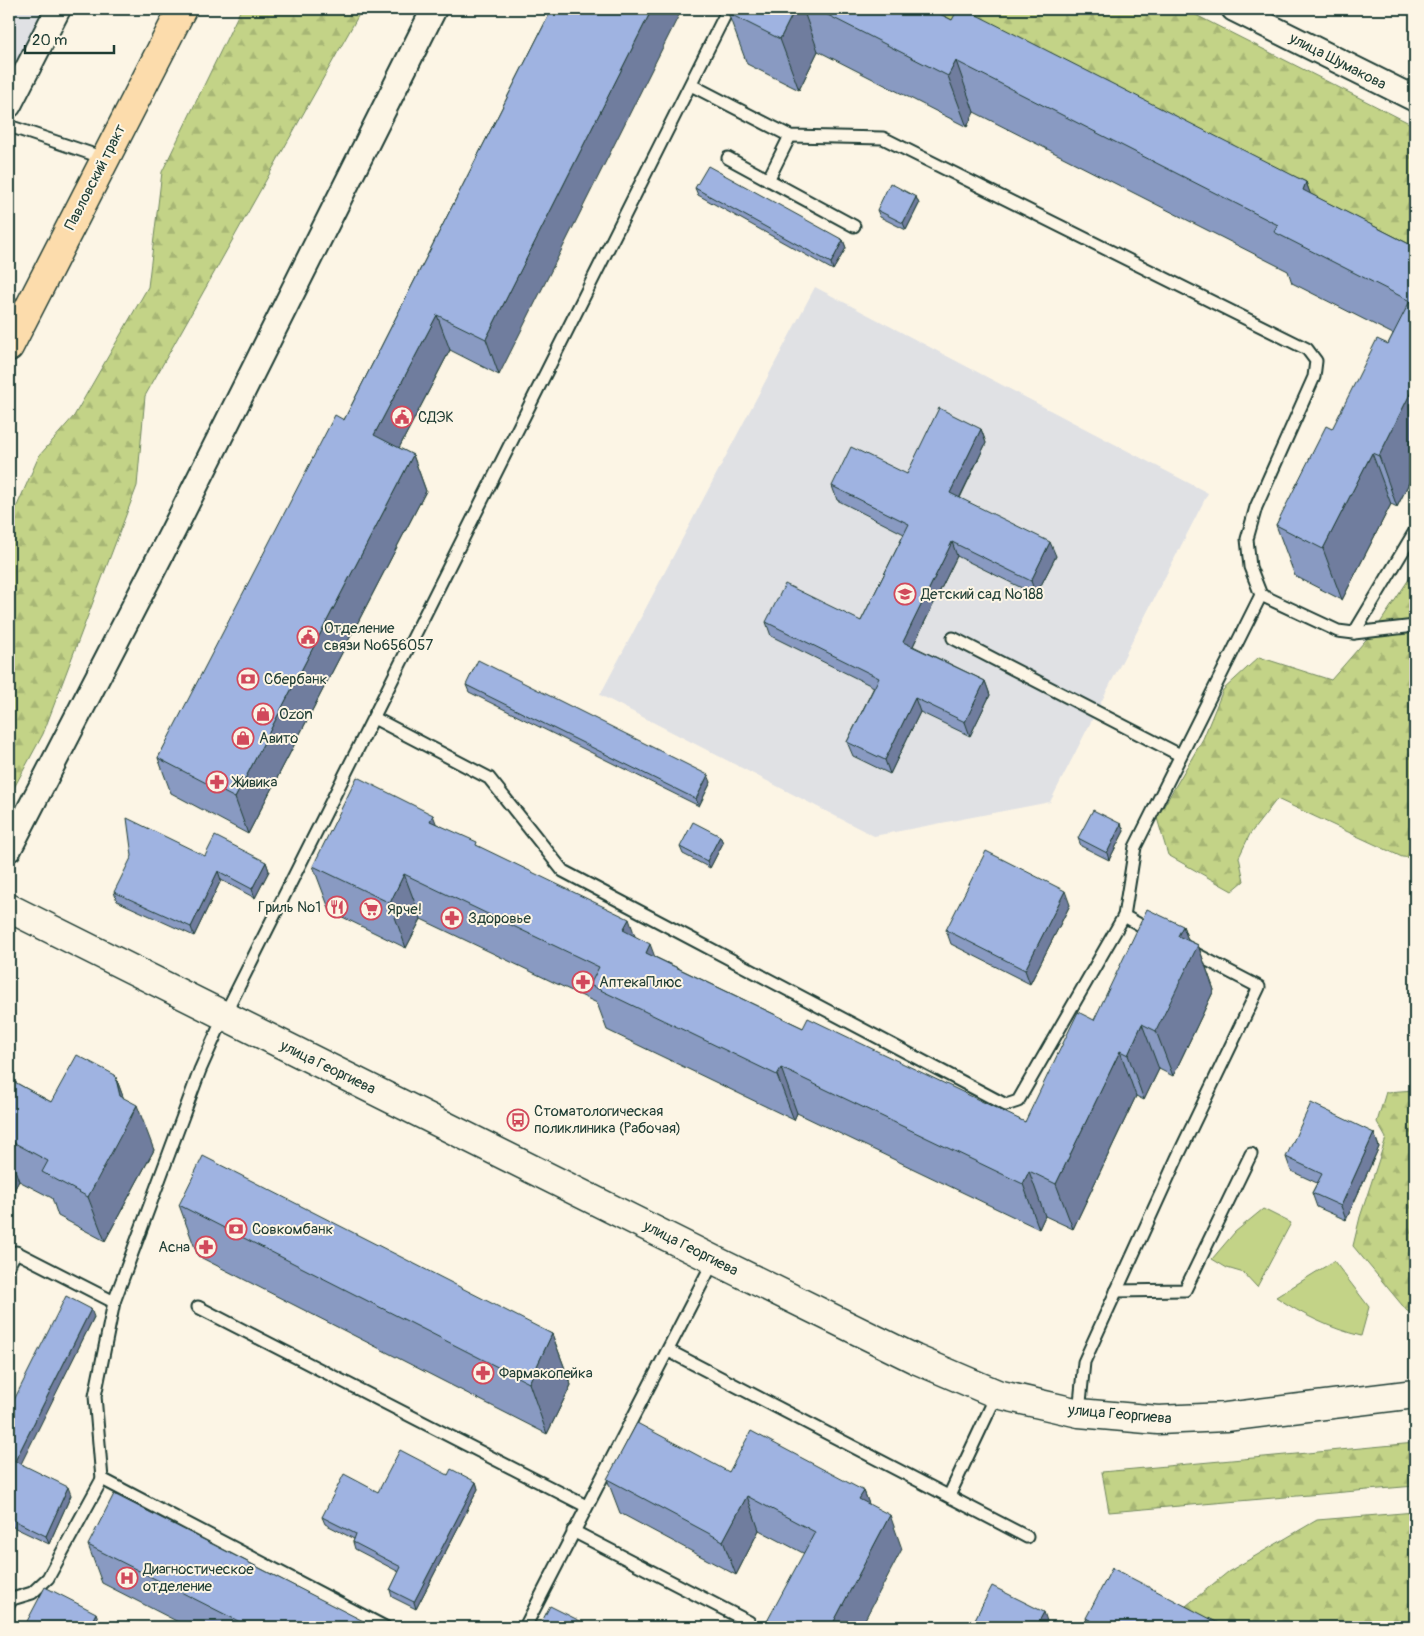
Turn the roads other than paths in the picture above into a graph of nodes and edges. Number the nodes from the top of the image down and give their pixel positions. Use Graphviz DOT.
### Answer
graph roads {
  1 [pos="58,9"];
  2 [pos="182,9"];
  3 [pos="434,9"];
  4 [pos="728,9"];
  5 [pos="1234,9"];
  6 [pos="691,85"];
  7 [pos="1415,99"];
  8 [pos="9,105"];
  9 [pos="9,126"];
  10 [pos="790,136"];
  11 [pos="104,158"];
  12 [pos="728,158"];
  13 [pos="768,180"];
  14 [pos="854,226"];
  15 [pos="9,347"];
  16 [pos="1415,530"];
  17 [pos="1261,594"];
  18 [pos="1415,626"];
  19 [pos="1354,633"];
  20 [pos="953,638"];
  21 [pos="374,718"];
  22 [pos="1180,755"];
  23 [pos="9,849"];
  24 [pos="9,908"];
  25 [pos="1124,916"];
  26 [pos="1158,934"];
  27 [pos="1183,947"];
  28 [pos="224,1016"];
  29 [pos="1251,1154"];
  30 [pos="714,1260"];
  31 [pos="9,1265"];
  32 [pos="1116,1290"];
  33 [pos="114,1302"];
  34 [pos="198,1307"];
  35 [pos="669,1351"];
  36 [pos="997,1394"];
  37 [pos="1415,1394"];
  38 [pos="1079,1413"];
  39 [pos="102,1479"];
  40 [pos="949,1496"];
  41 [pos="586,1506"];
  42 [pos="573,1531"];
  43 [pos="1028,1537"];
  44 [pos="9,1604"];
  45 [pos="385,1627"];
  46 [pos="525,1627"];
  47 [pos="746,1627"];
  1 -- 8 [label="street"];
  2 -- 11 [label="main road, Павловский тракт"];
  3 -- 23 [label="street"];
  4 -- 6 [label="lane"];
  5 -- 7 [label="street, улица Шумакова"];
  6 -- 10 [label="lane"];
  6 -- 21 [label="lane"];
  9 -- 11 [label="lane"];
  10 -- 13 [label="lane"];
  10 -- 17 [label="lane"];
  11 -- 15 [label="main road, Павловский тракт"];
  12 -- 13 [label="lane"];
  13 -- 14 [label="lane"];
  16 -- 19 [label="lane"];
  17 -- 19 [label="lane"];
  17 -- 22 [label="lane"];
  18 -- 19 [label="lane"];
  20 -- 22 [label="lane"];
  21 -- 25 [label="lane"];
  21 -- 28 [label="lane"];
  22 -- 25 [label="lane"];
  24 -- 28 [label="street, улица Георгиева"];
  25 -- 26 [label="lane"];
  27 -- 32 [label="lane"];
  28 -- 30 [label="street, улица Георгиева"];
  28 -- 33 [label="lane"];
  29 -- 32 [label="lane"];
  30 -- 35 [label="lane"];
  30 -- 36 [label="street, улица Георгиева"];
  31 -- 33 [label="lane"];
  32 -- 38 [label="lane"];
  33 -- 39 [label="lane"];
  34 -- 41 [label="lane"];
  35 -- 40 [label="lane"];
  35 -- 41 [label="lane"];
  36 -- 38 [label="street, улица Георгиева"];
  36 -- 40 [label="lane"];
  37 -- 38 [label="street, улица Георгиева"];
  39 -- 44 [label="lane"];
  39 -- 45 [label="lane"];
  40 -- 43 [label="lane"];
  41 -- 42 [label="lane"];
  42 -- 46 [label="lane"];
  42 -- 47 [label="lane"];
}
